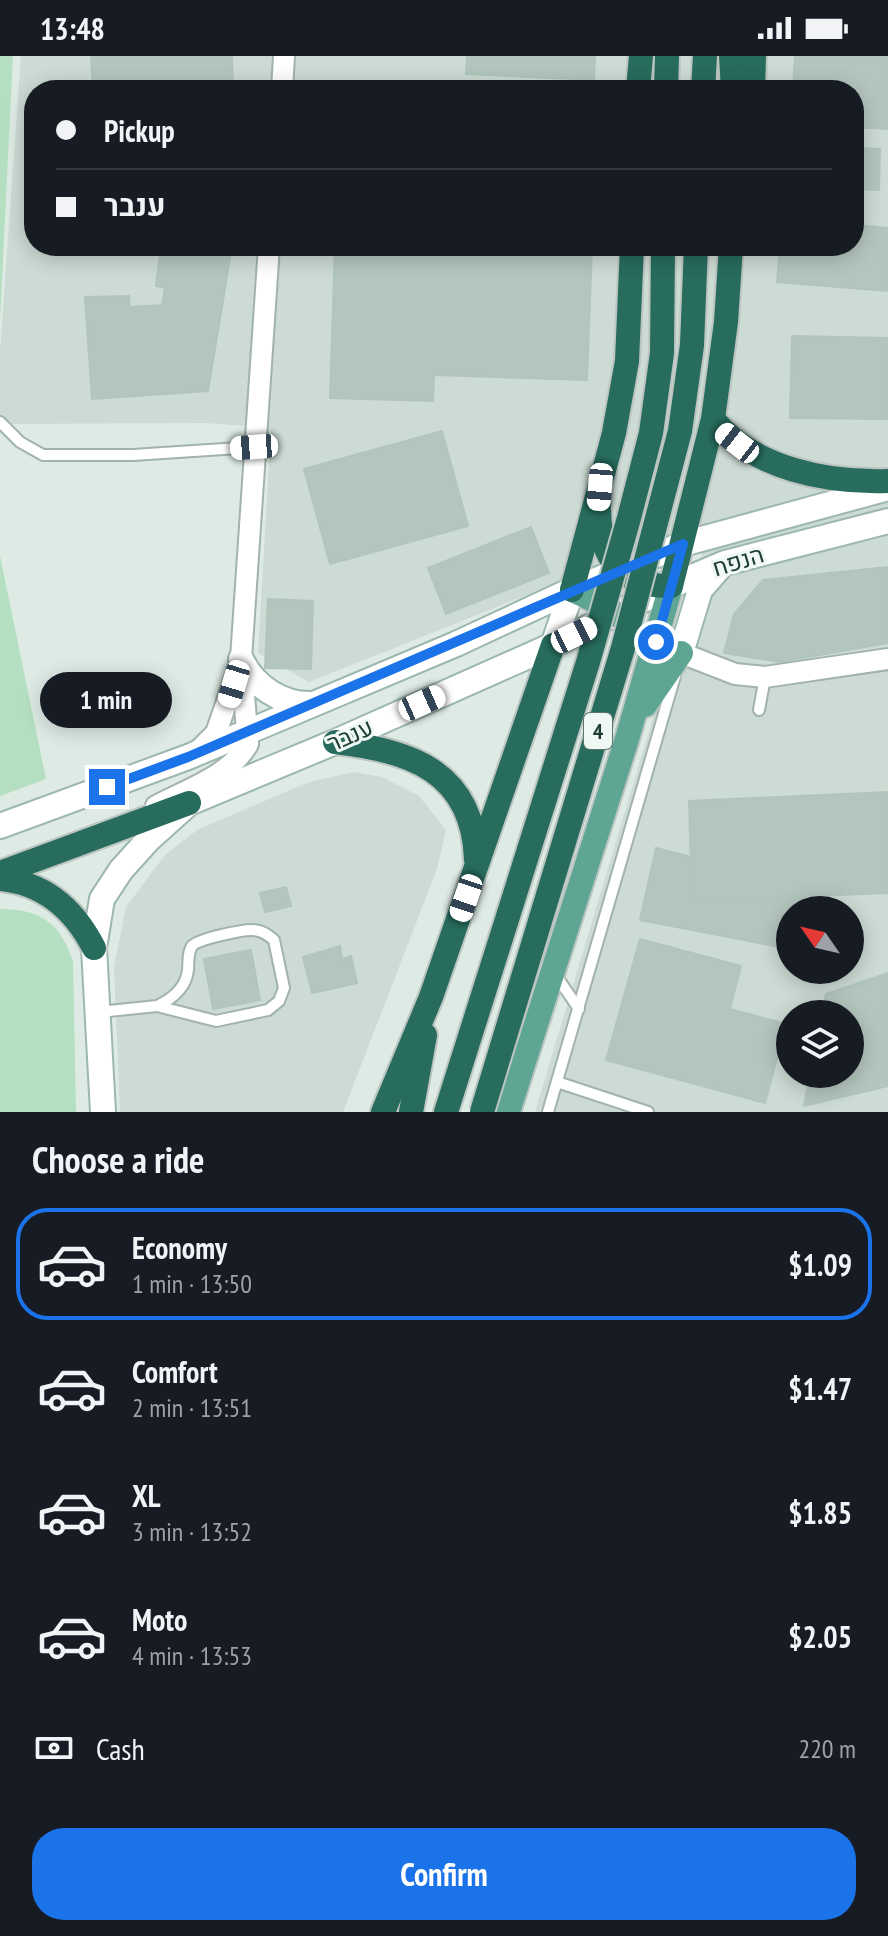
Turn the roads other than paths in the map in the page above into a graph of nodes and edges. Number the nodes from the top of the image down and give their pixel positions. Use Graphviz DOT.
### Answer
graph roads {
  1 [pos="284,56"];
  2 [pos="641,56"];
  3 [pos="667,56"];
  4 [pos="705,56"];
  5 [pos="731,56"];
  6 [pos="754,56"];
  7 [pos="283,80"];
  8 [pos="639,80"];
  9 [pos="666,80"];
  10 [pos="704,80"];
  11 [pos="732,80"];
  12 [pos="753,80"];
  13 [pos="268,256"];
  14 [pos="632,256"];
  15 [pos="663,256"];
  16 [pos="696,256"];
  17 [pos="730,256"];
  18 [pos="713,419"];
  19 [pos="0,422"];
  20 [pos="254,447"];
  21 [pos="888,481"];
  22 [pos="600,487"];
  23 [pos="888,488"];
  24 [pos="888,521"];
  25 [pos="683,544"];
  26 [pos="725,563"];
  27 [pos="622,569"];
  28 [pos="671,586"];
  29 [pos="572,590"];
  30 [pos="616,615"];
  31 [pos="553,645"];
  32 [pos="681,653"];
  33 [pos="241,659"];
  34 [pos="888,659"];
  35 [pos="765,677"];
  36 [pos="639,697"];
  37 [pos="312,704"];
  38 [pos="759,710"];
  39 [pos="248,731"];
  40 [pos="627,739"];
  41 [pos="335,742"];
  42 [pos="188,757"];
  43 [pos="189,803"];
  44 [pos="0,826"];
  45 [pos="104,835"];
  46 [pos="474,873"];
  47 [pos="0,876"];
  48 [pos="94,948"];
  49 [pos="552,971"];
  50 [pos="431,997"];
  51 [pos="157,1006"];
  52 [pos="579,1009"];
  53 [pos="97,1012"];
  54 [pos="557,1082"];
  55 [pos="100,1107"];
  56 [pos="383,1112"];
  57 [pos="411,1112"];
  58 [pos="446,1112"];
  59 [pos="482,1112"];
  60 [pos="508,1112"];
  61 [pos="548,1112"];
  62 [pos="648,1112"];
  1 -- 7 [label="street"];
  2 -- 8 [label="highway"];
  3 -- 9 [label="highway"];
  4 -- 10 [label="highway"];
  5 -- 11 [label="highway"];
  6 -- 12 [label="highway"];
  13 -- 20 [label="street"];
  14 -- 22 [label="highway"];
  15 -- 58 [label="highway, 4, bridge"];
  16 -- 59 [label="highway, 4, bridge"];
  17 -- 18 [label="highway"];
  18 -- 21 [label="highway"];
  18 -- 25 [label="highway"];
  19 -- 20 [label="lane"];
  20 -- 33 [label="street"];
  22 -- 27 [label="highway"];
  22 -- 29 [label="highway"];
  23 -- 25 [label="street, הנפח"];
  24 -- 26 [label="street, הנפח"];
  25 -- 27 [label="street, הנפח"];
  25 -- 28 [label="highway"];
  26 -- 28 [label="street, הנפח"];
  26 -- 32 [label="street"];
  27 -- 28 [label="highway"];
  27 -- 29 [label="street, הנפח"];
  28 -- 30 [label="street, הנפח"];
  28 -- 36 [label="main road"];
  29 -- 30 [label="main road"];
  29 -- 31 [label="street"];
  29 -- 37 [label="street, ענבר"];
  30 -- 31 [label="street, הנפח"];
  30 -- 36 [label="main road"];
  31 -- 41 [label="street, ענבר"];
  31 -- 46 [label="highway"];
  32 -- 35 [label="street"];
  32 -- 40 [label="main road"];
  32 -- 52 [label="lane"];
  33 -- 37 [label="street"];
  33 -- 39 [label="street"];
  33 -- 42 [label="street"];
  34 -- 35 [label="street"];
  35 -- 38 [label="lane"];
  36 -- 40 [label="main road"];
  37 -- 39 [label="street, ענבר"];
  39 -- 42 [label="street, ענבר"];
  39 -- 45 [label="street"];
  40 -- 49 [label="main road"];
  41 -- 43 [label="street, ענבר"];
  41 -- 46 [label="highway"];
  42 -- 44 [label="street, ענבר"];
  43 -- 45 [label="highway"];
  43 -- 48 [label="street, ענבר"];
  45 -- 47 [label="highway"];
  46 -- 50 [label="highway"];
  47 -- 48 [label="highway"];
  48 -- 53 [label="street, ענבר"];
  49 -- 52 [label="lane"];
  49 -- 60 [label="main road"];
  50 -- 56 [label="highway"];
  50 -- 57 [label="highway"];
  51 -- 51 [label="lane"];
  51 -- 53 [label="lane"];
  52 -- 54 [label="lane"];
  53 -- 55 [label="street, ענבר"];
  54 -- 61 [label="lane"];
  54 -- 62 [label="lane"];
}
